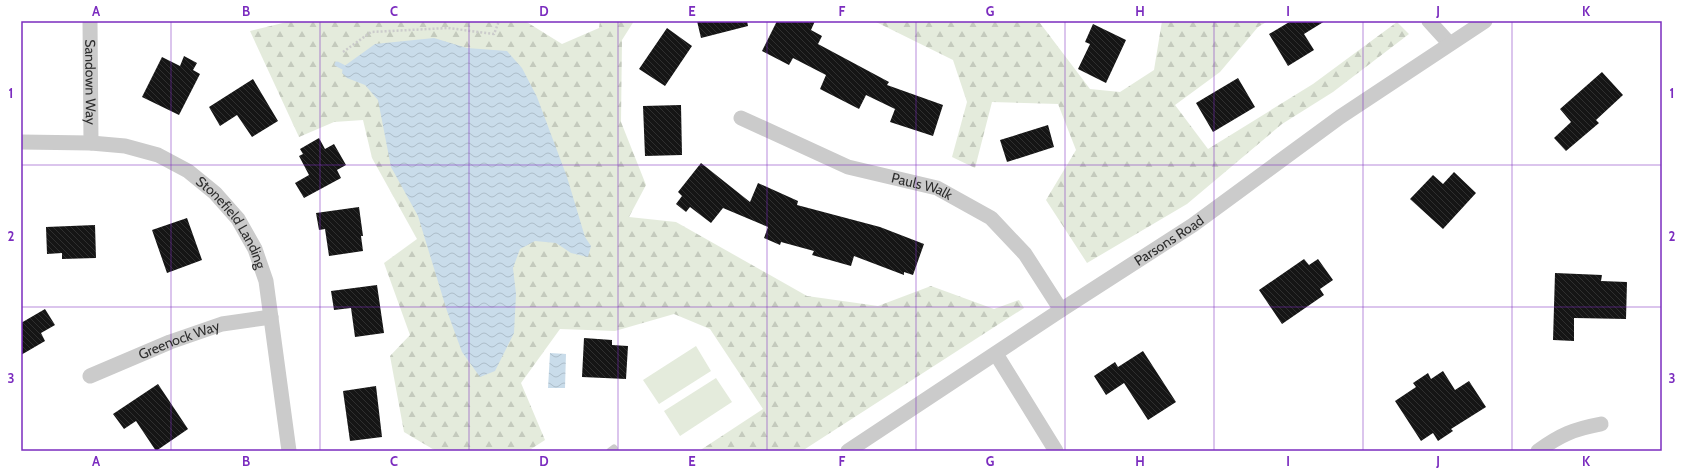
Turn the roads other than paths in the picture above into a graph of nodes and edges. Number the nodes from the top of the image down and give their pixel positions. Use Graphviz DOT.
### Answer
graph roads {
  1 [pos="90,21"];
  2 [pos="1430,21"];
  3 [pos="1485,21"];
  4 [pos="1449,43"];
  5 [pos="742,118"];
  6 [pos="21,142"];
  7 [pos="91,142"];
  8 [pos="1061,310"];
  9 [pos="271,317"];
  10 [pos="996,354"];
  11 [pos="90,376"];
  12 [pos="1601,424"];
  13 [pos="289,451"];
  14 [pos="848,451"];
  15 [pos="1056,451"];
  16 [pos="1538,451"];
  1 -- 7 [label="street, Sandown Way"];
  2 -- 4 [label="street"];
  3 -- 4 [label="street, Parsons Road"];
  4 -- 8 [label="street, Parsons Road"];
  5 -- 8 [label="street, Pauls Walk"];
  6 -- 7 [label="street, Stonefield Landing"];
  7 -- 9 [label="street, Stonefield Landing"];
  8 -- 10 [label="street, Parsons Road"];
  9 -- 11 [label="street, Greenock Way"];
  9 -- 13 [label="street, Stonefield Landing"];
  10 -- 14 [label="street, Parsons Road"];
  10 -- 15 [label="street"];
  12 -- 16 [label="street"];
}
